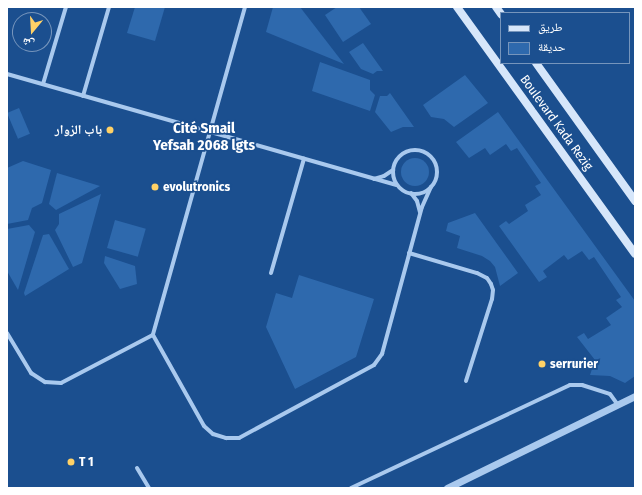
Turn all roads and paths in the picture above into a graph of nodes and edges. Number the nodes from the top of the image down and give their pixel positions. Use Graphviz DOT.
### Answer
graph roads {
  1 [pos="66,7"];
  2 [pos="109,7"];
  3 [pos="245,7"];
  4 [pos="457,7"];
  5 [pos="537,64"];
  6 [pos="7,74"];
  7 [pos="43,84"];
  8 [pos="83,96"];
  9 [pos="210,132"];
  10 [pos="304,159"];
  11 [pos="393,170"];
  12 [pos="374,180"];
  13 [pos="397,185"];
  14 [pos="431,187"];
  15 [pos="411,193"];
  16 [pos="635,201"];
  17 [pos="420,214"];
  18 [pos="409,253"];
  19 [pos="635,254"];
  20 [pos="271,273"];
  21 [pos="7,333"];
  22 [pos="153,335"];
  23 [pos="466,381"];
  24 [pos="635,396"];
  25 [pos="618,405"];
  26 [pos="137,468"];
  27 [pos="149,488"];
  28 [pos="351,488"];
  29 [pos="447,488"];
  1 -- 7 [label="street"];
  2 -- 8 [label="street"];
  3 -- 9 [label="street"];
  4 -- 19 [label="main road, Boulevard Kada Rezig"];
  5 -- 16 [label="main road, Boulevard Kada Rezig"];
  6 -- 7 [label="street"];
  7 -- 8 [label="street"];
  8 -- 9 [label="street"];
  9 -- 10 [label="street"];
  9 -- 22 [label="street"];
  10 -- 12 [label="street"];
  10 -- 20 [label="street"];
  11 -- 12 [label="street"];
  11 -- 13 [label="street"];
  11 -- 14 [label="street"];
  12 -- 13 [label="street"];
  13 -- 15 [label="street"];
  14 -- 15 [label="street"];
  14 -- 17 [label="street"];
  15 -- 17 [label="street"];
  17 -- 18 [label="street"];
  18 -- 22 [label="street"];
  18 -- 23 [label="street"];
  21 -- 22 [label="street"];
  24 -- 25 [label="street"];
  25 -- 28 [label="street"];
  25 -- 29 [label="street"];
  26 -- 27 [label="street"];
}
